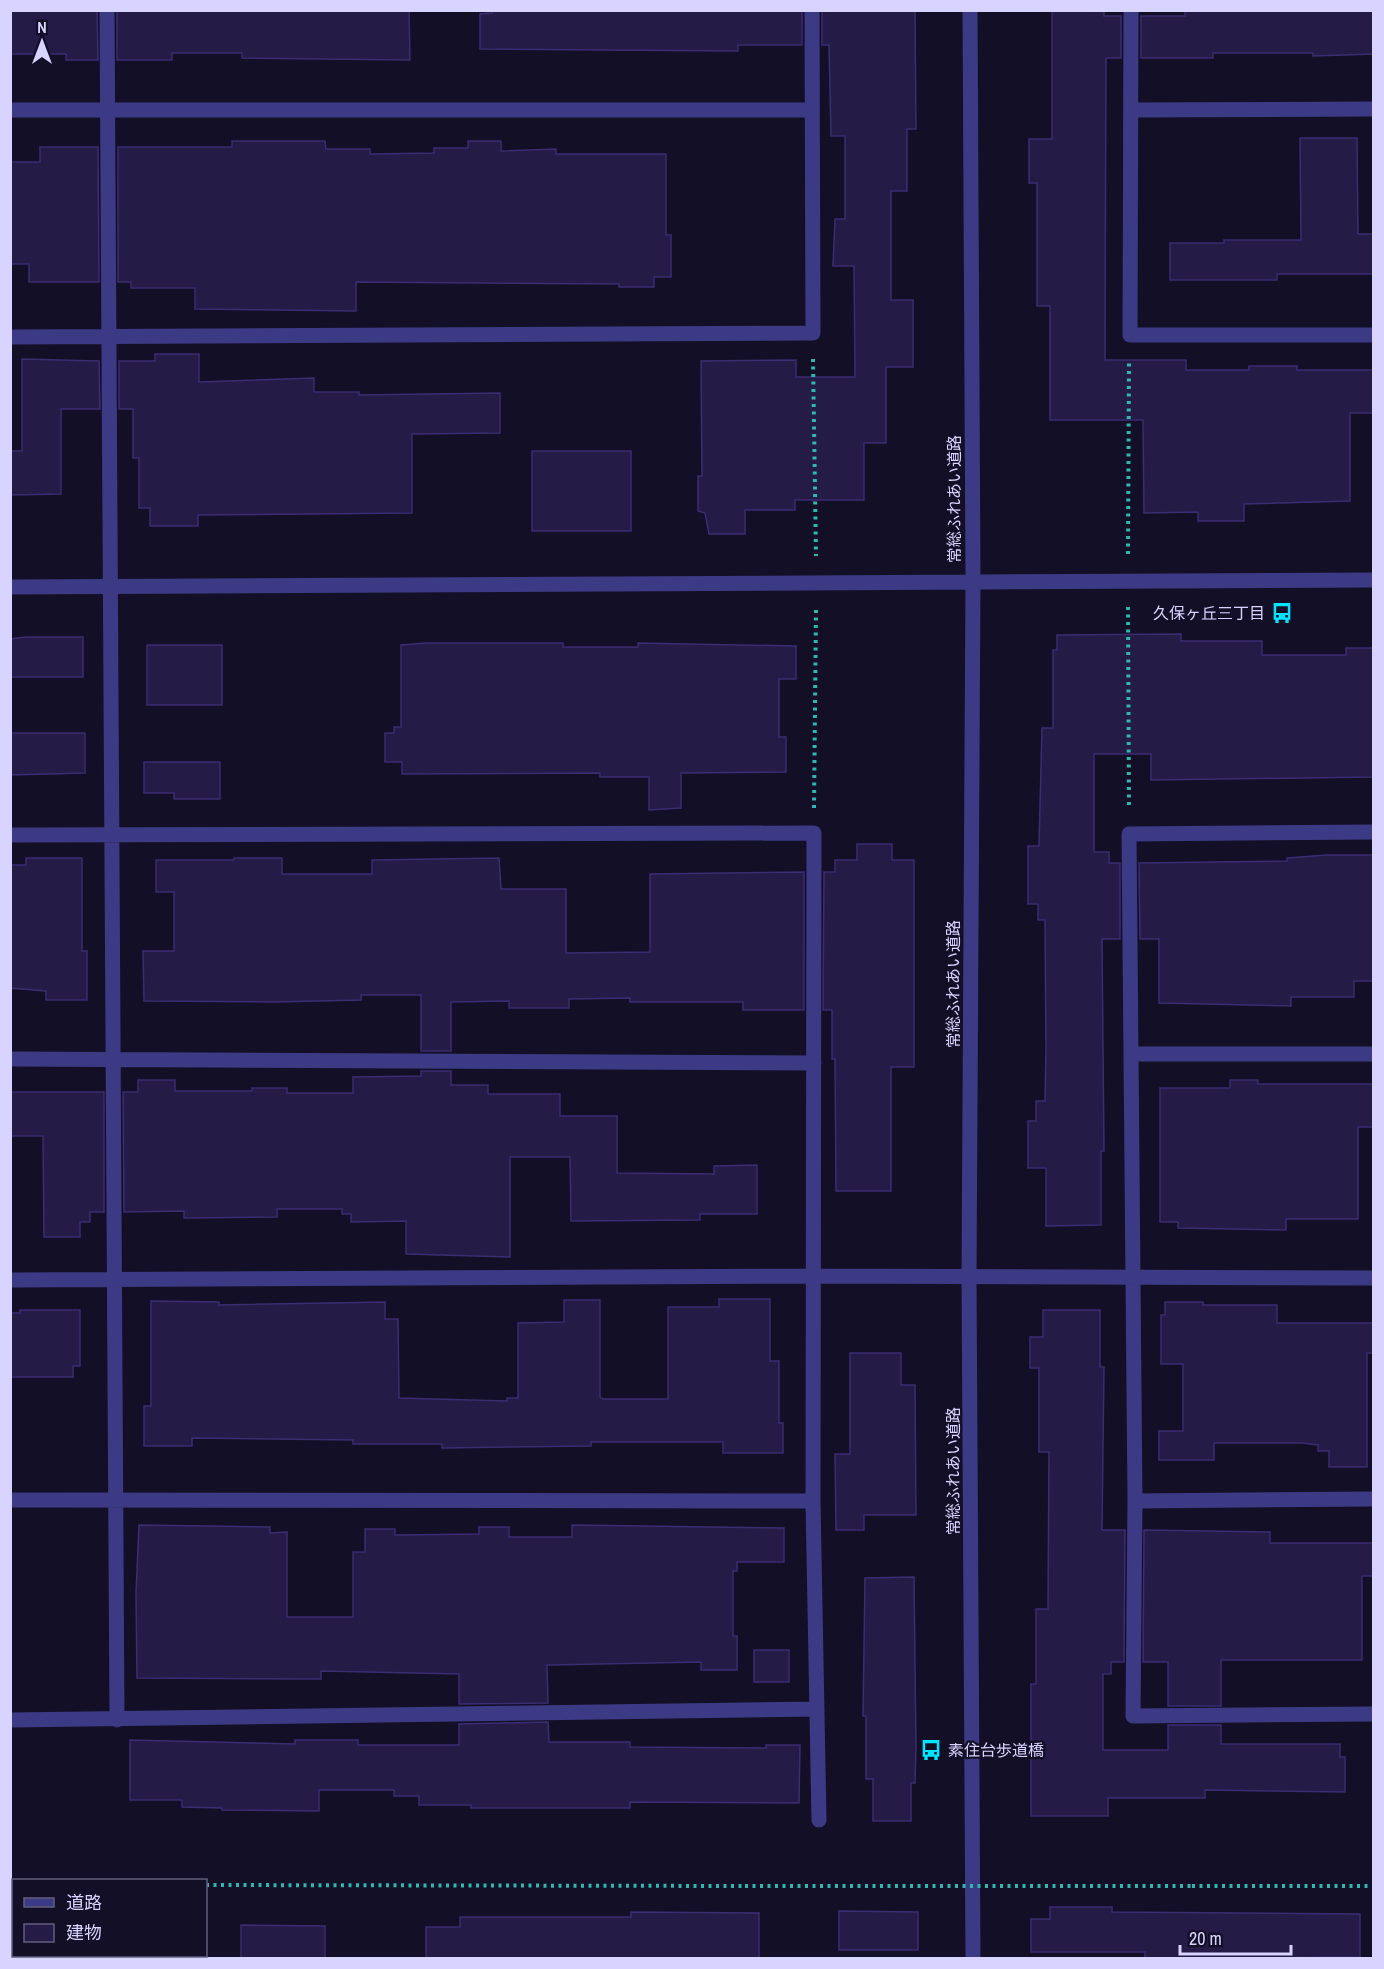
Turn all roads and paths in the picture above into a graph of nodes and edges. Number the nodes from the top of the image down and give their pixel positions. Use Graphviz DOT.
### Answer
graph roads {
  1 [pos="107,10"];
  2 [pos="812,10"];
  3 [pos="970,10"];
  4 [pos="1131,10"];
  5 [pos="1374,109"];
  6 [pos="108,110"];
  7 [pos="812,110"];
  8 [pos="1131,110"];
  9 [pos="10,111"];
  10 [pos="813,333"];
  11 [pos="1130,335"];
  12 [pos="1374,335"];
  13 [pos="10,337"];
  14 [pos="109,337"];
  15 [pos="1128,580"];
  16 [pos="1374,580"];
  17 [pos="973,581"];
  18 [pos="816,582"];
  19 [pos="10,587"];
  20 [pos="111,587"];
  21 [pos="1374,832"];
  22 [pos="814,833"];
  23 [pos="10,834"];
  24 [pos="112,834"];
  25 [pos="1129,834"];
  26 [pos="1132,1054"];
  27 [pos="1374,1054"];
  28 [pos="10,1059"];
  29 [pos="113,1059"];
  30 [pos="814,1063"];
  31 [pos="813,1276"];
  32 [pos="969,1277"];
  33 [pos="1134,1278"];
  34 [pos="1374,1278"];
  35 [pos="10,1280"];
  36 [pos="114,1280"];
  37 [pos="1374,1499"];
  38 [pos="10,1500"];
  39 [pos="116,1500"];
  40 [pos="813,1501"];
  41 [pos="1135,1501"];
  42 [pos="817,1709"];
  43 [pos="1374,1714"];
  44 [pos="10,1720"];
  45 [pos="117,1720"];
  46 [pos="819,1820"];
  47 [pos="207,1885"];
  48 [pos="1374,1886"];
  49 [pos="973,1959"];
  1 -- 6 [label="street"];
  2 -- 7 [label="street"];
  3 -- 17 [label="street, 常総ふれあい道路"];
  4 -- 8 [label="street"];
  5 -- 8 [label="street"];
  6 -- 7 [label="street"];
  6 -- 9 [label="street"];
  6 -- 14 [label="street"];
  7 -- 10 [label="street"];
  8 -- 11 [label="street"];
  10 -- 14 [label="street"];
  10 -- 18 [label="path"];
  11 -- 12 [label="street"];
  11 -- 15 [label="path"];
  13 -- 14 [label="street"];
  14 -- 20 [label="street"];
  15 -- 16 [label="street"];
  15 -- 17 [label="street"];
  15 -- 25 [label="path"];
  17 -- 18 [label="street"];
  17 -- 32 [label="street, 常総ふれあい道路"];
  18 -- 20 [label="street"];
  18 -- 22 [label="path"];
  19 -- 20 [label="street"];
  20 -- 24 [label="street"];
  21 -- 25 [label="street"];
  22 -- 24 [label="street"];
  22 -- 30 [label="street"];
  23 -- 24 [label="street"];
  24 -- 29 [label="street"];
  25 -- 26 [label="street"];
  26 -- 27 [label="street"];
  26 -- 33 [label="street"];
  28 -- 29 [label="street"];
  29 -- 30 [label="street"];
  29 -- 36 [label="street"];
  30 -- 31 [label="street"];
  31 -- 32 [label="street"];
  31 -- 36 [label="street"];
  31 -- 40 [label="street"];
  32 -- 33 [label="street"];
  32 -- 49 [label="street, 常総ふれあい道路"];
  33 -- 34 [label="street"];
  33 -- 41 [label="street"];
  35 -- 36 [label="street"];
  36 -- 39 [label="street"];
  37 -- 41 [label="street"];
  38 -- 39 [label="street"];
  39 -- 40 [label="street"];
  39 -- 45 [label="street"];
  40 -- 42 [label="street"];
  41 -- 43 [label="street"];
  42 -- 45 [label="street"];
  42 -- 46 [label="street"];
  44 -- 45 [label="street"];
  47 -- 48 [label="path, bridge"];
}
